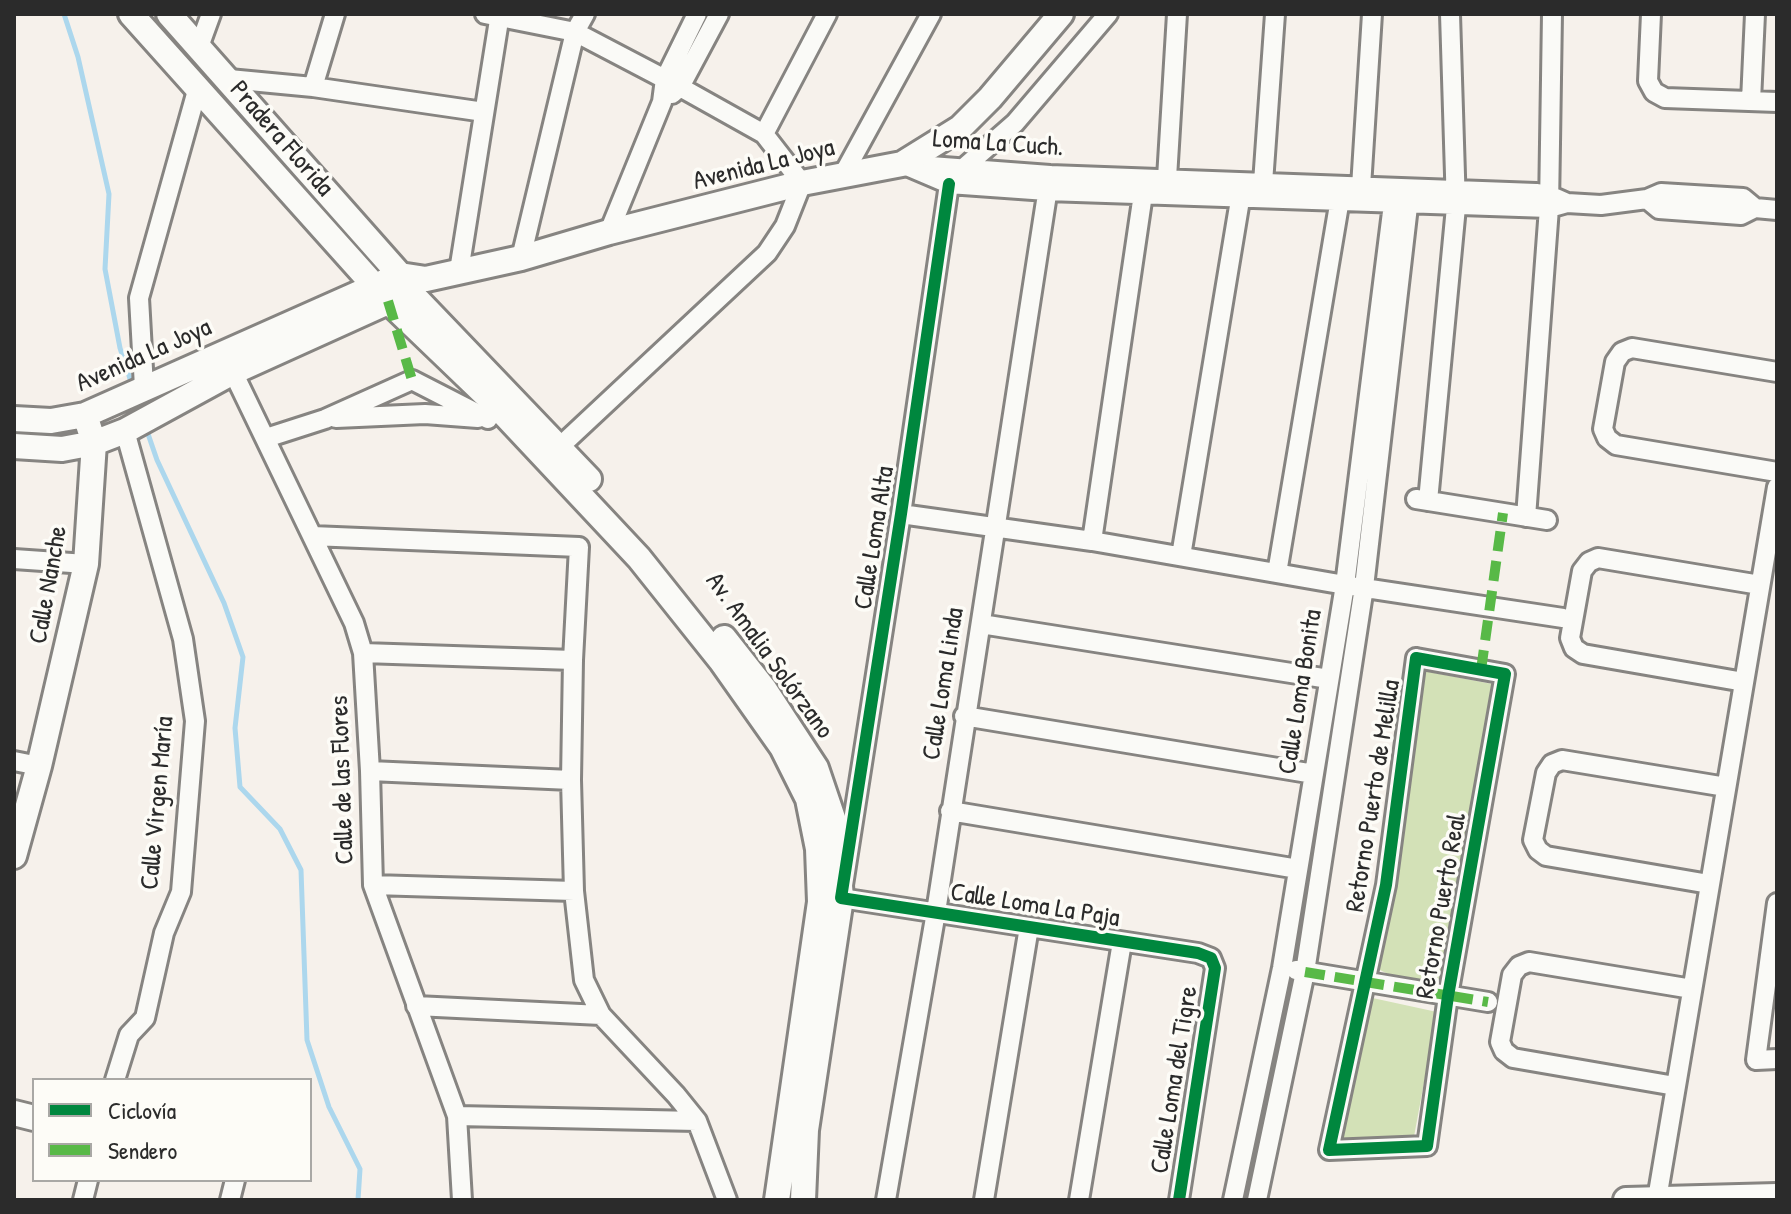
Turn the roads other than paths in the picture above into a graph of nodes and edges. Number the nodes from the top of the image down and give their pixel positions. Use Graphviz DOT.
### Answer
graph roads {
  1 [pos="131,14"];
  2 [pos="169,14"];
  3 [pos="211,14"];
  4 [pos="335,14"];
  5 [pos="585,14"];
  6 [pos="697,14"];
  7 [pos="719,14"];
  8 [pos="827,14"];
  9 [pos="931,14"];
  10 [pos="1108,14"];
  11 [pos="1177,14"];
  12 [pos="1275,14"];
  13 [pos="1372,14"];
  14 [pos="1450,14"];
  15 [pos="1552,14"];
  16 [pos="1651,14"];
  17 [pos="1755,14"];
  18 [pos="495,15"];
  19 [pos="1057,16"];
  20 [pos="575,32"];
  21 [pos="199,47"];
  22 [pos="229,79"];
  23 [pos="672,83"];
  24 [pos="198,87"];
  25 [pos="313,87"];
  26 [pos="1751,101"];
  27 [pos="1777,102"];
  28 [pos="484,112"];
  29 [pos="764,134"];
  30 [pos="902,164"];
  31 [pos="962,168"];
  32 [pos="844,173"];
  33 [pos="1167,178"];
  34 [pos="802,183"];
  35 [pos="1048,183"];
  36 [pos="1263,183"];
  37 [pos="949,184"];
  38 [pos="1361,187"];
  39 [pos="1242,190"];
  40 [pos="1341,193"];
  41 [pos="1143,194"];
  42 [pos="1402,196"];
  43 [pos="1455,199"];
  44 [pos="1555,202"];
  45 [pos="1777,210"];
  46 [pos="609,232"];
  47 [pos="521,258"];
  48 [pos="459,271"];
  49 [pos="399,287"];
  50 [pos="233,372"];
  51 [pos="1777,372"];
  52 [pos="137,390"];
  53 [pos="85,415"];
  54 [pos="14,419"];
  55 [pos="325,419"];
  56 [pos="138,424"];
  57 [pos="266,438"];
  58 [pos="568,439"];
  59 [pos="94,443"];
  60 [pos="14,446"];
  61 [pos="1777,472"];
  62 [pos="1777,487"];
  63 [pos="901,514"];
  64 [pos="1526,517"];
  65 [pos="1547,520"];
  66 [pos="995,527"];
  67 [pos="312,536"];
  68 [pos="1092,541"];
  69 [pos="1181,556"];
  70 [pos="14,559"];
  71 [pos="86,564"];
  72 [pos="1277,573"];
  73 [pos="1345,585"];
  74 [pos="1760,585"];
  75 [pos="1364,587"];
  76 [pos="1563,618"];
  77 [pos="981,624"];
  78 [pos="363,653"];
  79 [pos="573,660"];
  80 [pos="1505,674"];
  81 [pos="1329,679"];
  82 [pos="1744,682"];
  83 [pos="964,716"];
  84 [pos="14,761"];
  85 [pos="39,766"];
  86 [pos="370,771"];
  87 [pos="1314,774"];
  88 [pos="571,780"];
  89 [pos="1726,787"];
  90 [pos="950,811"];
  91 [pos="14,856"];
  92 [pos="1298,869"];
  93 [pos="1709,884"];
  94 [pos="373,885"];
  95 [pos="574,891"];
  96 [pos="841,898"];
  97 [pos="1777,903"];
  98 [pos="936,912"];
  99 [pos="1029,927"];
  100 [pos="1122,942"];
  101 [pos="1215,968"];
  102 [pos="1282,968"];
  103 [pos="1305,972"];
  104 [pos="1364,981"];
  105 [pos="1692,989"];
  106 [pos="1448,996"];
  107 [pos="1488,1002"];
  108 [pos="416,1006"];
  109 [pos="601,1015"];
  110 [pos="1777,1059"];
  111 [pos="116,1078"];
  112 [pos="1675,1086"];
  113 [pos="457,1116"];
  114 [pos="697,1121"];
  115 [pos="1777,1196"];
  116 [pos="1657,1199"];
  117 [pos="462,1200"];
  118 [pos="727,1200"];
  119 [pos="777,1200"];
  120 [pos="803,1200"];
  121 [pos="886,1200"];
  122 [pos="984,1200"];
  123 [pos="1079,1200"];
  124 [pos="1179,1200"];
  125 [pos="1233,1200"];
  126 [pos="1257,1200"];
  127 [pos="1626,1200"];
  1 -- 24 [label="main road, Pradera Florida"];
  2 -- 21 [label="main road, Pradera Florida"];
  3 -- 21 [label="street"];
  4 -- 25 [label="street"];
  5 -- 20 [label="street"];
  6 -- 23 [label="street"];
  7 -- 23 [label="street"];
  8 -- 29 [label="street"];
  9 -- 32 [label="street"];
  10 -- 31 [label="street"];
  11 -- 33 [label="street"];
  12 -- 36 [label="street"];
  13 -- 38 [label="street"];
  14 -- 43 [label="street"];
  15 -- 44 [label="street"];
  16 -- 26 [label="street"];
  17 -- 26 [label="street"];
  18 -- 20 [label="street"];
  18 -- 28 [label="street"];
  19 -- 30 [label="main road, Avenida La Joya"];
  20 -- 23 [label="street"];
  20 -- 47 [label="street"];
  21 -- 22 [label="main road, Pradera Florida"];
  22 -- 25 [label="street"];
  22 -- 49 [label="main road, Pradera Florida"];
  23 -- 29 [label="street"];
  23 -- 46 [label="street"];
  24 -- 49 [label="main road, Pradera Florida"];
  24 -- 52 [label="street"];
  25 -- 28 [label="street"];
  26 -- 27 [label="street"];
  28 -- 48 [label="street"];
  29 -- 34 [label="street"];
  30 -- 31 [label="street, Loma La Cuch."];
  30 -- 32 [label="main road, Avenida La Joya"];
  30 -- 37 [label="street, Loma La Cuch."];
  31 -- 35 [label="street, Loma La Cuch."];
  31 -- 37 [label="street"];
  32 -- 34 [label="main road, Avenida La Joya"];
  33 -- 35 [label="street, Loma La Cuch."];
  33 -- 39 [label="street, Loma La Cuch."];
  34 -- 46 [label="main road, Avenida La Joya"];
  34 -- 58 [label="street"];
  35 -- 37 [label="street, Loma La Cuch."];
  35 -- 41 [label="street, Loma La Cuch."];
  35 -- 66 [label="street, Calle Loma Linda"];
  36 -- 39 [label="street, Loma La Cuch."];
  36 -- 40 [label="street, Loma La Cuch."];
  37 -- 63 [label="street, Calle Loma Alta"];
  38 -- 40 [label="street, Loma La Cuch."];
  38 -- 42 [label="street, Loma La Cuch."];
  39 -- 40 [label="street, Loma La Cuch."];
  39 -- 41 [label="street, Loma La Cuch."];
  39 -- 69 [label="street"];
  40 -- 42 [label="street, Loma La Cuch."];
  40 -- 72 [label="street"];
  41 -- 68 [label="street"];
  42 -- 43 [label="street, Loma La Cuch."];
  42 -- 73 [label="street, Calle Loma Bonita"];
  42 -- 75 [label="street, Calle Loma Bonita"];
  43 -- 44 [label="street, Loma La Cuch."];
  43 -- 64 [label="street"];
  44 -- 45 [label="street, Loma La Cuch."];
  44 -- 64 [label="street"];
  46 -- 47 [label="main road, Avenida La Joya"];
  47 -- 48 [label="main road, Avenida La Joya"];
  48 -- 49 [label="main road, Avenida La Joya"];
  49 -- 50 [label="main road, Avenida La Joya"];
  49 -- 52 [label="main road, Avenida La Joya"];
  49 -- 96 [label="main road, Av. Amalia Solórzano"];
  49 -- 119 [label="main road, Av. Amalia Solórzano"];
  50 -- 56 [label="main road, Avenida La Joya"];
  50 -- 57 [label="street, Calle de las Flores"];
  51 -- 61 [label="street"];
  52 -- 53 [label="main road, Avenida La Joya"];
  53 -- 54 [label="main road, Avenida La Joya"];
  53 -- 59 [label="main road, Calle Nanche"];
  55 -- 55 [label="street"];
  55 -- 57 [label="street"];
  56 -- 59 [label="main road, Avenida La Joya"];
  56 -- 111 [label="street, Calle Virgen María"];
  57 -- 67 [label="street, Calle de las Flores"];
  59 -- 60 [label="main road, Avenida La Joya"];
  59 -- 71 [label="main road, Calle Nanche"];
  62 -- 74 [label="street"];
  63 -- 66 [label="street"];
  63 -- 96 [label="street, Calle Loma Alta"];
  64 -- 65 [label="street"];
  66 -- 68 [label="street"];
  66 -- 77 [label="street, Calle Loma Linda"];
  67 -- 78 [label="street, Calle de las Flores"];
  67 -- 79 [label="street"];
  68 -- 69 [label="street"];
  69 -- 72 [label="street"];
  70 -- 71 [label="street"];
  71 -- 85 [label="main road, Calle Nanche"];
  72 -- 73 [label="street"];
  73 -- 75 [label="street"];
  73 -- 81 [label="street, Calle Loma Bonita"];
  74 -- 82 [label="street"];
  74 -- 82 [label="street"];
  75 -- 76 [label="street"];
  75 -- 103 [label="street, Calle Loma Bonita"];
  77 -- 81 [label="street"];
  77 -- 83 [label="street, Calle Loma Linda"];
  78 -- 79 [label="street"];
  78 -- 86 [label="street, Calle de las Flores"];
  79 -- 88 [label="street"];
  80 -- 104 [label="street, Retorno Puerto de Melilla"];
  80 -- 106 [label="street, Retorno Puerto Real"];
  81 -- 87 [label="street, Calle Loma Bonita"];
  82 -- 89 [label="street"];
  83 -- 87 [label="street"];
  83 -- 90 [label="street, Calle Loma Linda"];
  84 -- 85 [label="street"];
  85 -- 91 [label="main road, Calle Nanche"];
  86 -- 88 [label="street"];
  86 -- 94 [label="street, Calle de las Flores"];
  87 -- 92 [label="street, Calle Loma Bonita"];
  88 -- 95 [label="street"];
  89 -- 93 [label="street"];
  89 -- 93 [label="street"];
  90 -- 92 [label="street"];
  90 -- 98 [label="street, Calle Loma Linda"];
  92 -- 102 [label="street, Calle Loma Bonita"];
  93 -- 105 [label="street"];
  94 -- 95 [label="street"];
  94 -- 108 [label="street, Calle de las Flores"];
  95 -- 109 [label="street"];
  96 -- 98 [label="street, Calle Loma La Paja"];
  96 -- 120 [label="main road, Av. Amalia Solórzano"];
  97 -- 110 [label="street"];
  98 -- 99 [label="street, Calle Loma La Paja"];
  98 -- 121 [label="street, Calle Loma Linda"];
  99 -- 100 [label="street, Calle Loma La Paja"];
  99 -- 122 [label="street"];
  100 -- 101 [label="street, Calle Loma La Paja"];
  100 -- 123 [label="street"];
  101 -- 124 [label="street, Calle Loma del Tigre"];
  102 -- 103 [label="street"];
  102 -- 125 [label="street, Calle Loma Bonita"];
  103 -- 104 [label="street"];
  103 -- 126 [label="street, Calle Loma Bonita"];
  104 -- 106 [label="street"];
  104 -- 106 [label="street, Retorno Puerto Real"];
  105 -- 112 [label="street"];
  105 -- 112 [label="street"];
  106 -- 107 [label="street"];
  108 -- 109 [label="street"];
  108 -- 113 [label="street, Calle de las Flores"];
  109 -- 114 [label="street"];
  112 -- 116 [label="street"];
  113 -- 114 [label="street"];
  113 -- 117 [label="street, Calle de las Flores"];
  114 -- 118 [label="street"];
  115 -- 116 [label="main road"];
  116 -- 127 [label="main road"];
}
